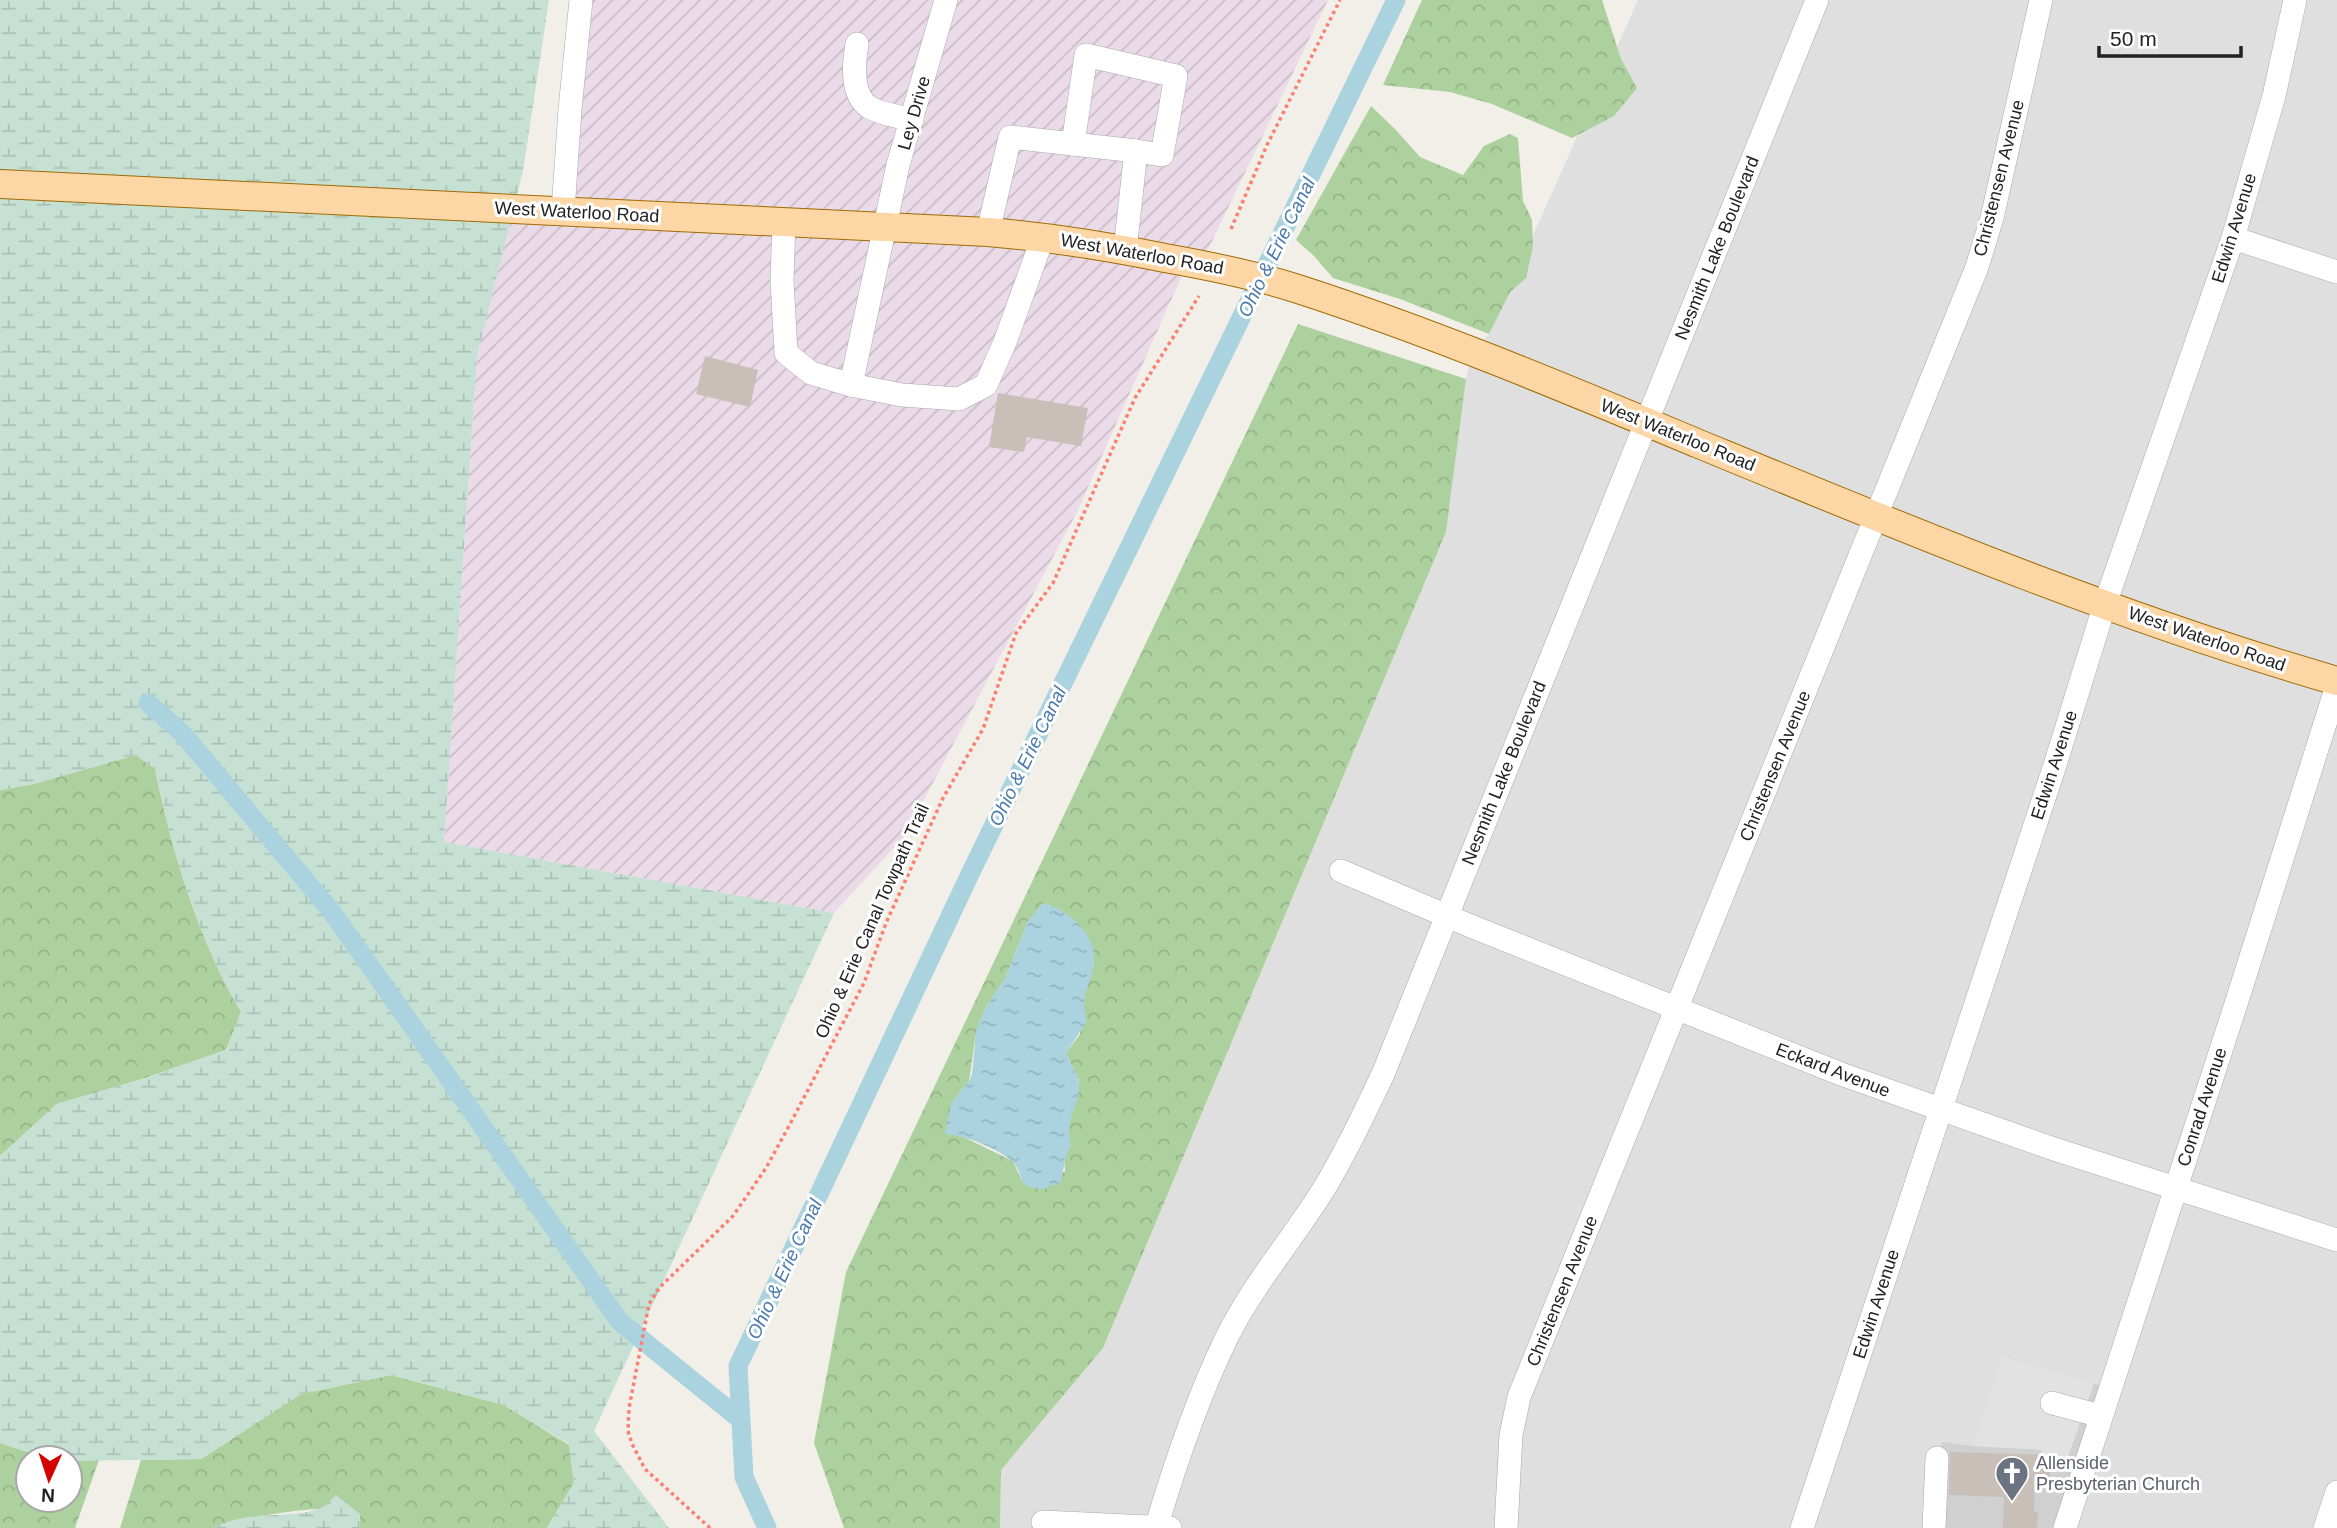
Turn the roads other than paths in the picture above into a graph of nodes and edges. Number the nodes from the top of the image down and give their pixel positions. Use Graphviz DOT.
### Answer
graph roads {
  1 [pos="581,0"];
  2 [pos="946,0"];
  3 [pos="1817,0"];
  4 [pos="2041,0"];
  5 [pos="2295,0"];
  6 [pos="857,44"];
  7 [pos="912,120"];
  8 [pos="1073,144"];
  9 [pos="1136,151"];
  10 [pos="0,184"];
  11 [pos="564,211"];
  12 [pos="784,221"];
  13 [pos="886,226"];
  14 [pos="988,232"];
  15 [pos="1043,237"];
  16 [pos="2232,238"];
  17 [pos="1125,250"];
  18 [pos="2337,272"];
  19 [pos="851,385"];
  20 [pos="1646,422"];
  21 [pos="1876,516"];
  22 [pos="2105,604"];
  23 [pos="2337,684"];
  24 [pos="1341,871"];
  25 [pos="1446,916"];
  26 [pos="1676,1007"];
  27 [pos="1939,1110"];
  28 [pos="2176,1188"];
  29 [pos="2337,1240"];
  30 [pos="2052,1403"];
  31 [pos="2101,1416"];
  32 [pos="1937,1458"];
  33 [pos="2337,1492"];
  34 [pos="1043,1522"];
  35 [pos="1156,1528"];
  36 [pos="1170,1528"];
  37 [pos="1506,1528"];
  38 [pos="1802,1528"];
  39 [pos="1934,1528"];
  40 [pos="2065,1528"];
  41 [pos="2325,1528"];
  1 -- 11 [label="street"];
  2 -- 7 [label="street, Ley Drive"];
  3 -- 20 [label="street, Nesmith Lake Boulevard"];
  4 -- 21 [label="street, Christensen Avenue"];
  5 -- 16 [label="street, Edwin Avenue"];
  6 -- 7 [label="street"];
  7 -- 13 [label="street, Ley Drive"];
  8 -- 9 [label="street"];
  8 -- 9 [label="street"];
  8 -- 14 [label="street"];
  9 -- 17 [label="street"];
  10 -- 11 [label="main road, West Waterloo Road"];
  11 -- 12 [label="main road, West Waterloo Road"];
  12 -- 13 [label="main road, West Waterloo Road"];
  12 -- 19 [label="street"];
  13 -- 14 [label="main road, West Waterloo Road"];
  13 -- 19 [label="street, Ley Drive"];
  14 -- 15 [label="main road, West Waterloo Road"];
  15 -- 17 [label="main road, West Waterloo Road"];
  15 -- 19 [label="street"];
  16 -- 18 [label="street"];
  16 -- 22 [label="street, Edwin Avenue"];
  17 -- 20 [label="main road, West Waterloo Road"];
  20 -- 21 [label="main road, West Waterloo Road"];
  20 -- 25 [label="street, Nesmith Lake Boulevard"];
  21 -- 22 [label="main road, West Waterloo Road"];
  21 -- 26 [label="street, Christensen Avenue"];
  22 -- 23 [label="main road, West Waterloo Road"];
  22 -- 27 [label="street, Edwin Avenue"];
  23 -- 28 [label="street, Conrad Avenue"];
  24 -- 25 [label="street, Eckard Avenue"];
  25 -- 26 [label="street, Eckard Avenue"];
  25 -- 35 [label="street, Nesmith Lake Boulevard"];
  26 -- 27 [label="street, Eckard Avenue"];
  26 -- 37 [label="street, Christensen Avenue"];
  27 -- 28 [label="street, Eckard Avenue"];
  27 -- 38 [label="street, Edwin Avenue"];
  28 -- 29 [label="street, Eckard Avenue"];
  28 -- 31 [label="street, Conrad Avenue"];
  30 -- 31 [label="street"];
  31 -- 40 [label="street, Conrad Avenue"];
  32 -- 39 [label="street"];
  33 -- 41 [label="street"];
  34 -- 35 [label="street"];
  35 -- 36 [label="street"];
}
